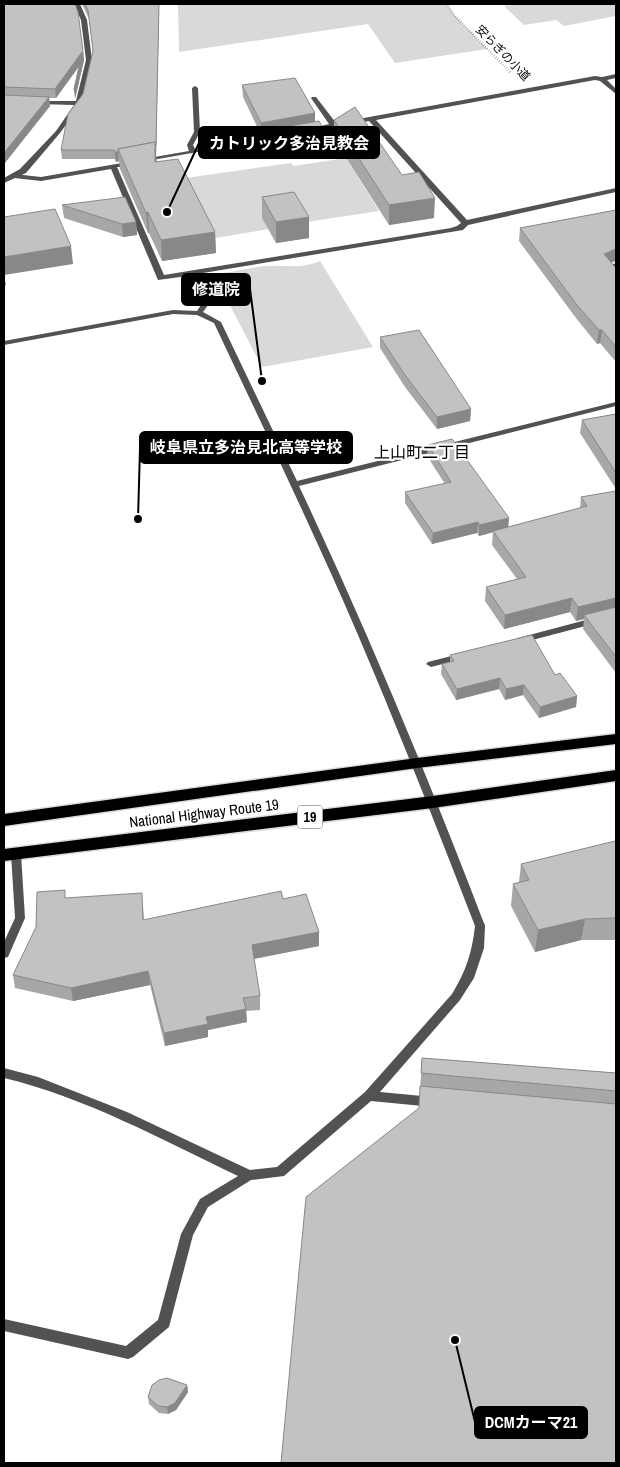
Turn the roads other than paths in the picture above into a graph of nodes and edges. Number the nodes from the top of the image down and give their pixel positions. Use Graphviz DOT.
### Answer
graph roads {
  1 [pos="77,4"];
  2 [pos="616,76"];
  3 [pos="602,79"];
  4 [pos="195,88"];
  5 [pos="616,92"];
  6 [pos="314,98"];
  7 [pos="30,101"];
  8 [pos="79,103"];
  9 [pos="372,120"];
  10 [pos="334,126"];
  11 [pos="298,132"];
  12 [pos="289,134"];
  13 [pos="193,152"];
  14 [pos="113,166"];
  15 [pos="14,176"];
  16 [pos="4,181"];
  17 [pos="616,190"];
  18 [pos="465,223"];
  19 [pos="616,265"];
  20 [pos="198,272"];
  21 [pos="616,276"];
  22 [pos="200,313"];
  23 [pos="4,342"];
  24 [pos="616,404"];
  25 [pos="295,484"];
  26 [pos="616,615"];
  27 [pos="514,642"];
  28 [pos="477,652"];
  29 [pos="431,664"];
  30 [pos="616,739"];
  31 [pos="417,763"];
  32 [pos="616,775"];
  33 [pos="433,802"];
  34 [pos="4,820"];
  35 [pos="10,855"];
  36 [pos="4,954"];
  37 [pos="4,1073"];
  38 [pos="369,1096"];
  39 [pos="448,1104"];
  40 [pos="249,1175"];
  41 [pos="4,1325"];
  1 -- 8 [label="street"];
  2 -- 3 [label="street"];
  3 -- 5 [label="street"];
  3 -- 9 [label="street"];
  4 -- 13 [label="street"];
  6 -- 10 [label="street"];
  7 -- 8 [label="street"];
  8 -- 15 [label="street"];
  9 -- 10 [label="street"];
  9 -- 18 [label="street"];
  10 -- 11 [label="street"];
  12 -- 13 [label="street"];
  13 -- 14 [label="street"];
  14 -- 15 [label="street"];
  14 -- 20 [label="street"];
  15 -- 16 [label="street"];
  17 -- 18 [label="street"];
  18 -- 20 [label="street"];
  19 -- 21 [label="street"];
  20 -- 22 [label="street"];
  22 -- 23 [label="street"];
  22 -- 25 [label="street"];
  24 -- 25 [label="street"];
  25 -- 31 [label="street"];
  26 -- 27 [label="street"];
  28 -- 29 [label="street"];
  30 -- 31 [label="highway, National Highway Route 19"];
  31 -- 33 [label="street"];
  31 -- 34 [label="highway, National Highway Route 19"];
  32 -- 33 [label="highway, National Highway Route 19 / 19"];
  33 -- 35 [label="highway, National Highway Route 19 / 19"];
  33 -- 38 [label="street"];
  35 -- 36 [label="street"];
  37 -- 40 [label="street"];
  38 -- 39 [label="street"];
  38 -- 40 [label="street"];
  40 -- 41 [label="street"];
}
